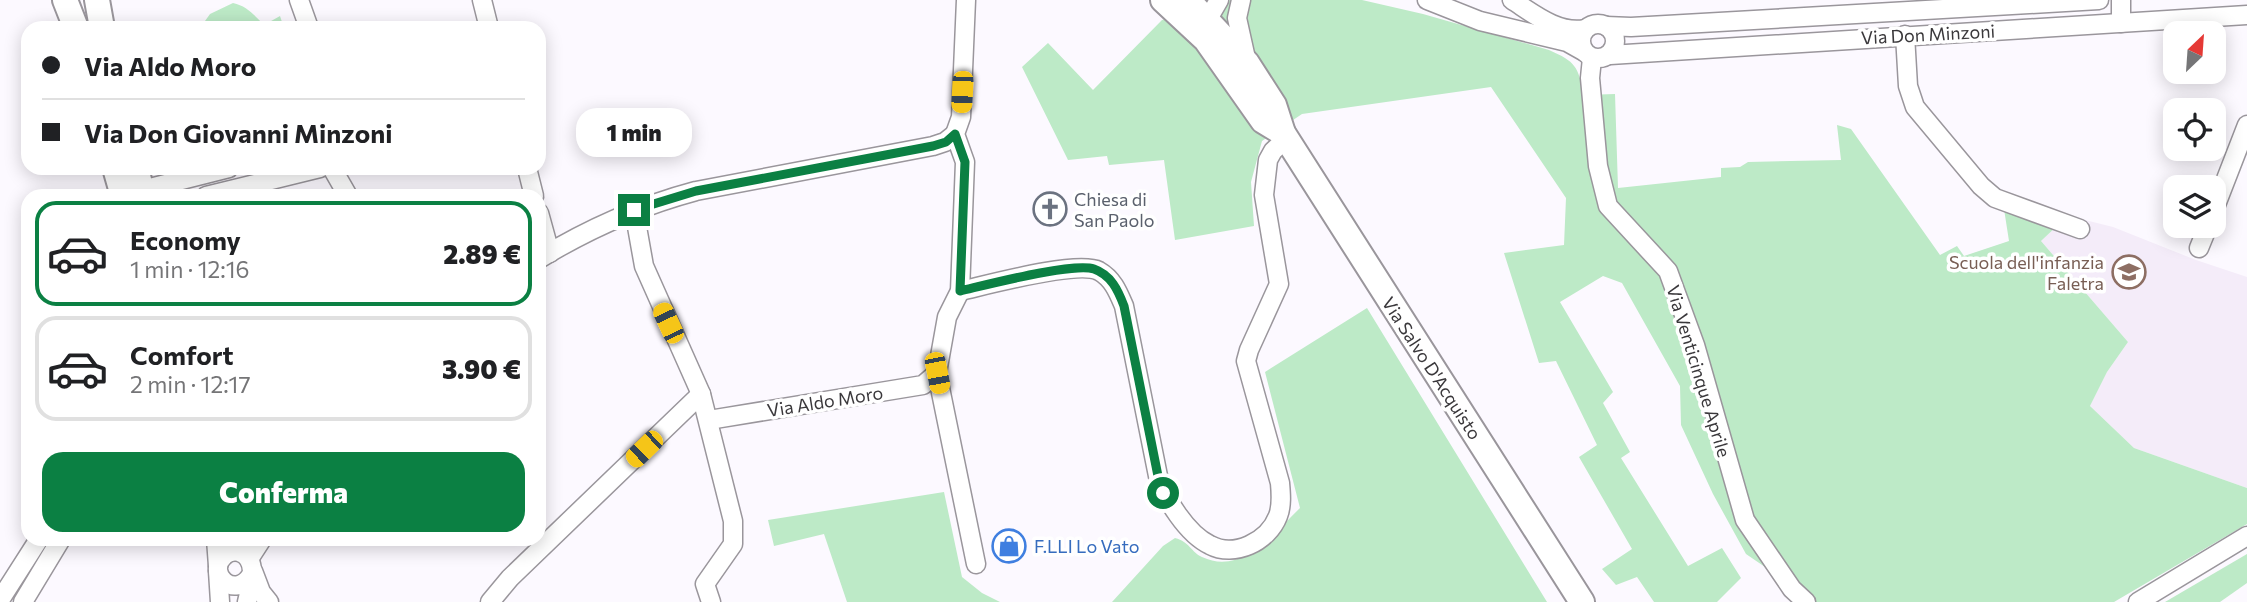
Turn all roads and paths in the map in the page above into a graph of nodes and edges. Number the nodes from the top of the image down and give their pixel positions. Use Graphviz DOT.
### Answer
graph roads {
  1 [pos="65,0"];
  2 [pos="97,0"];
  3 [pos="299,0"];
  4 [pos="482,0"];
  5 [pos="966,0"];
  6 [pos="1163,0"];
  7 [pos="1188,0"];
  8 [pos="1240,0"];
  9 [pos="1427,0"];
  10 [pos="1512,0"];
  11 [pos="2099,0"];
  12 [pos="2121,0"];
  13 [pos="2247,15"];
  14 [pos="1208,16"];
  15 [pos="73,21"];
  16 [pos="101,21"];
  17 [pos="306,21"];
  18 [pos="487,21"];
  19 [pos="2120,23"];
  20 [pos="1606,26"];
  21 [pos="1586,29"];
  22 [pos="1905,35"];
  23 [pos="1595,54"];
  24 [pos="1247,63"];
  25 [pos="2247,125"];
  26 [pos="955,134"];
  27 [pos="1285,135"];
  28 [pos="122,175"];
  29 [pos="196,175"];
  30 [pos="292,175"];
  31 [pos="2226,179"];
  32 [pos="136,188"];
  33 [pos="234,189"];
  34 [pos="634,210"];
  35 [pos="2080,229"];
  36 [pos="2203,238"];
  37 [pos="2199,248"];
  38 [pos="546,255"];
  39 [pos="960,291"];
  40 [pos="937,373"];
  41 [pos="701,394"];
  42 [pos="709,419"];
  43 [pos="2247,536"];
  44 [pos="546,543"];
  45 [pos="34,546"];
  46 [pos="57,546"];
  47 [pos="216,546"];
  48 [pos="543,546"];
  49 [pos="247,559"];
  50 [pos="976,564"];
  51 [pos="218,568"];
  52 [pos="248,596"];
  53 [pos="0,600"];
  54 [pos="23,602"];
  55 [pos="220,602"];
  56 [pos="269,602"];
  57 [pos="490,602"];
  58 [pos="711,602"];
  59 [pos="1582,602"];
  60 [pos="1806,602"];
  61 [pos="2138,602"];
  1 -- 15 [label="street"];
  2 -- 16 [label="street"];
  3 -- 17 [label="street"];
  4 -- 18 [label="street"];
  5 -- 26 [label="street"];
  6 -- 14 [label="street, Via Salvo D'Acquisto"];
  7 -- 14 [label="street, Via Salvo D'Acquisto"];
  8 -- 14 [label="street"];
  8 -- 24 [label="street"];
  9 -- 23 [label="street, Via Don Minzoni"];
  10 -- 21 [label="street, Via Don Minzoni"];
  11 -- 20 [label="street, Via Don Minzoni"];
  12 -- 19 [label="street"];
  13 -- 19 [label="street, Via Don Minzoni"];
  14 -- 24 [label="street, Via Salvo D'Acquisto"];
  14 -- 27 [label="street, Via Salvo D'Acquisto"];
  19 -- 22 [label="street, Via Don Minzoni"];
  20 -- 21 [label="street, Via Don Minzoni"];
  20 -- 23 [label="street"];
  21 -- 23 [label="street"];
  22 -- 23 [label="street, Via Don Minzoni"];
  22 -- 35 [label="street"];
  23 -- 60 [label="street, Via Venticinque Aprile"];
  24 -- 27 [label="street, Via Salvo D'Acquisto"];
  25 -- 31 [label="street"];
  26 -- 34 [label="street"];
  26 -- 39 [label="street"];
  27 -- 39 [label="street"];
  27 -- 59 [label="street, Via Salvo D'Acquisto"];
  28 -- 32 [label="street"];
  29 -- 32 [label="street"];
  30 -- 33 [label="street"];
  34 -- 38 [label="street"];
  34 -- 41 [label="street"];
  36 -- 37 [label="street"];
  39 -- 40 [label="street"];
  40 -- 42 [label="street, Via Aldo Moro"];
  40 -- 50 [label="street"];
  41 -- 42 [label="street"];
  41 -- 44 [label="street"];
  42 -- 58 [label="street"];
  43 -- 61 [label="street"];
  45 -- 53 [label="street"];
  46 -- 54 [label="street"];
  47 -- 51 [label="street"];
  48 -- 57 [label="street"];
  49 -- 51 [label="street"];
  49 -- 52 [label="street"];
  49 -- 56 [label="street"];
  51 -- 52 [label="street"];
  51 -- 55 [label="street"];
}
